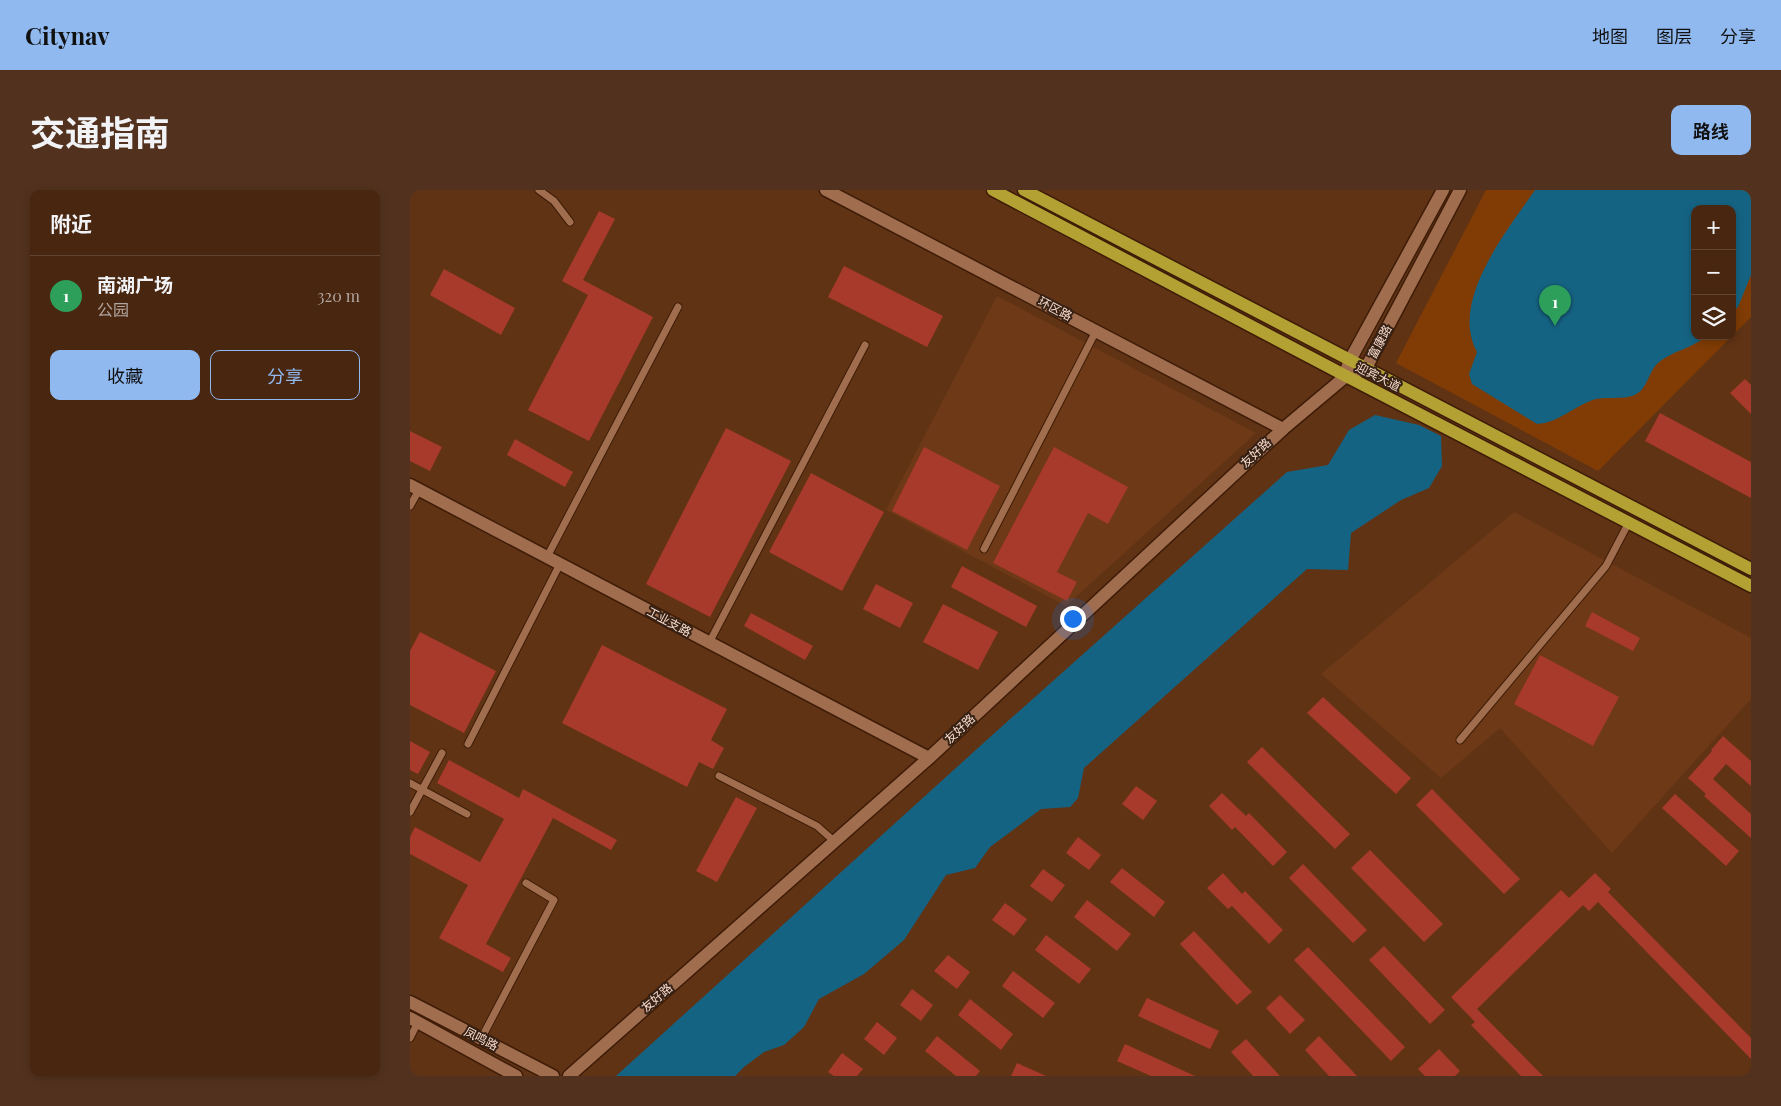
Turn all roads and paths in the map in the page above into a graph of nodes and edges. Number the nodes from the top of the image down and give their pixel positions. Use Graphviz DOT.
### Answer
graph roads {
  1 [pos="539,190"];
  2 [pos="826,190"];
  3 [pos="994,190"];
  4 [pos="1024,190"];
  5 [pos="1442,190"];
  6 [pos="1460,190"];
  7 [pos="570,222"];
  8 [pos="678,307"];
  9 [pos="1096,331"];
  10 [pos="865,345"];
  11 [pos="1350,360"];
  12 [pos="1366,368"];
  13 [pos="1346,376"];
  14 [pos="1283,428"];
  15 [pos="414,488"];
  16 [pos="410,506"];
  17 [pos="1629,522"];
  18 [pos="984,549"];
  19 [pos="547,557"];
  20 [pos="560,564"];
  21 [pos="1751,569"];
  22 [pos="1751,586"];
  23 [pos="710,643"];
  24 [pos="1460,740"];
  25 [pos="468,744"];
  26 [pos="442,753"];
  27 [pos="929,758"];
  28 [pos="719,776"];
  29 [pos="410,783"];
  30 [pos="422,790"];
  31 [pos="410,812"];
  32 [pos="467,814"];
  33 [pos="835,842"];
  34 [pos="526,883"];
  35 [pos="410,1002"];
  36 [pos="414,1020"];
  37 [pos="410,1038"];
  38 [pos="481,1039"];
  39 [pos="516,1076"];
  40 [pos="553,1076"];
  41 [pos="569,1076"];
  1 -- 7 [label="lane"];
  2 -- 9 [label="street, 环区路"];
  3 -- 13 [label="main road, 迎宾大道"];
  4 -- 11 [label="main road, 迎宾大道"];
  5 -- 11 [label="street, 富康路"];
  6 -- 12 [label="street, 富康路"];
  8 -- 19 [label="lane"];
  9 -- 14 [label="street, 环区路"];
  9 -- 18 [label="lane"];
  10 -- 23 [label="lane"];
  11 -- 12 [label="main road, 迎宾大道"];
  11 -- 13 [label="street, 富康路"];
  12 -- 13 [label="street, 富康路"];
  12 -- 21 [label="main road, 迎宾大道"];
  13 -- 14 [label="street, 友好路"];
  13 -- 17 [label="main road, 迎宾大道"];
  14 -- 27 [label="street, 友好路"];
  15 -- 16 [label="lane"];
  15 -- 19 [label="street, 工业支路"];
  17 -- 22 [label="main road, 迎宾大道"];
  17 -- 24 [label="lane"];
  19 -- 20 [label="street, 工业支路"];
  20 -- 23 [label="street, 工业支路"];
  20 -- 25 [label="lane"];
  23 -- 27 [label="street, 工业支路"];
  26 -- 30 [label="lane"];
  27 -- 33 [label="street, 友好路"];
  28 -- 33 [label="lane"];
  29 -- 30 [label="lane"];
  30 -- 31 [label="lane"];
  30 -- 32 [label="lane"];
  33 -- 41 [label="street, 友好路"];
  34 -- 38 [label="lane"];
  35 -- 38 [label="street, 凤鸣路"];
  36 -- 37 [label="lane"];
  36 -- 39 [label="street, 凤鸣路"];
  38 -- 40 [label="street, 凤鸣路"];
}
